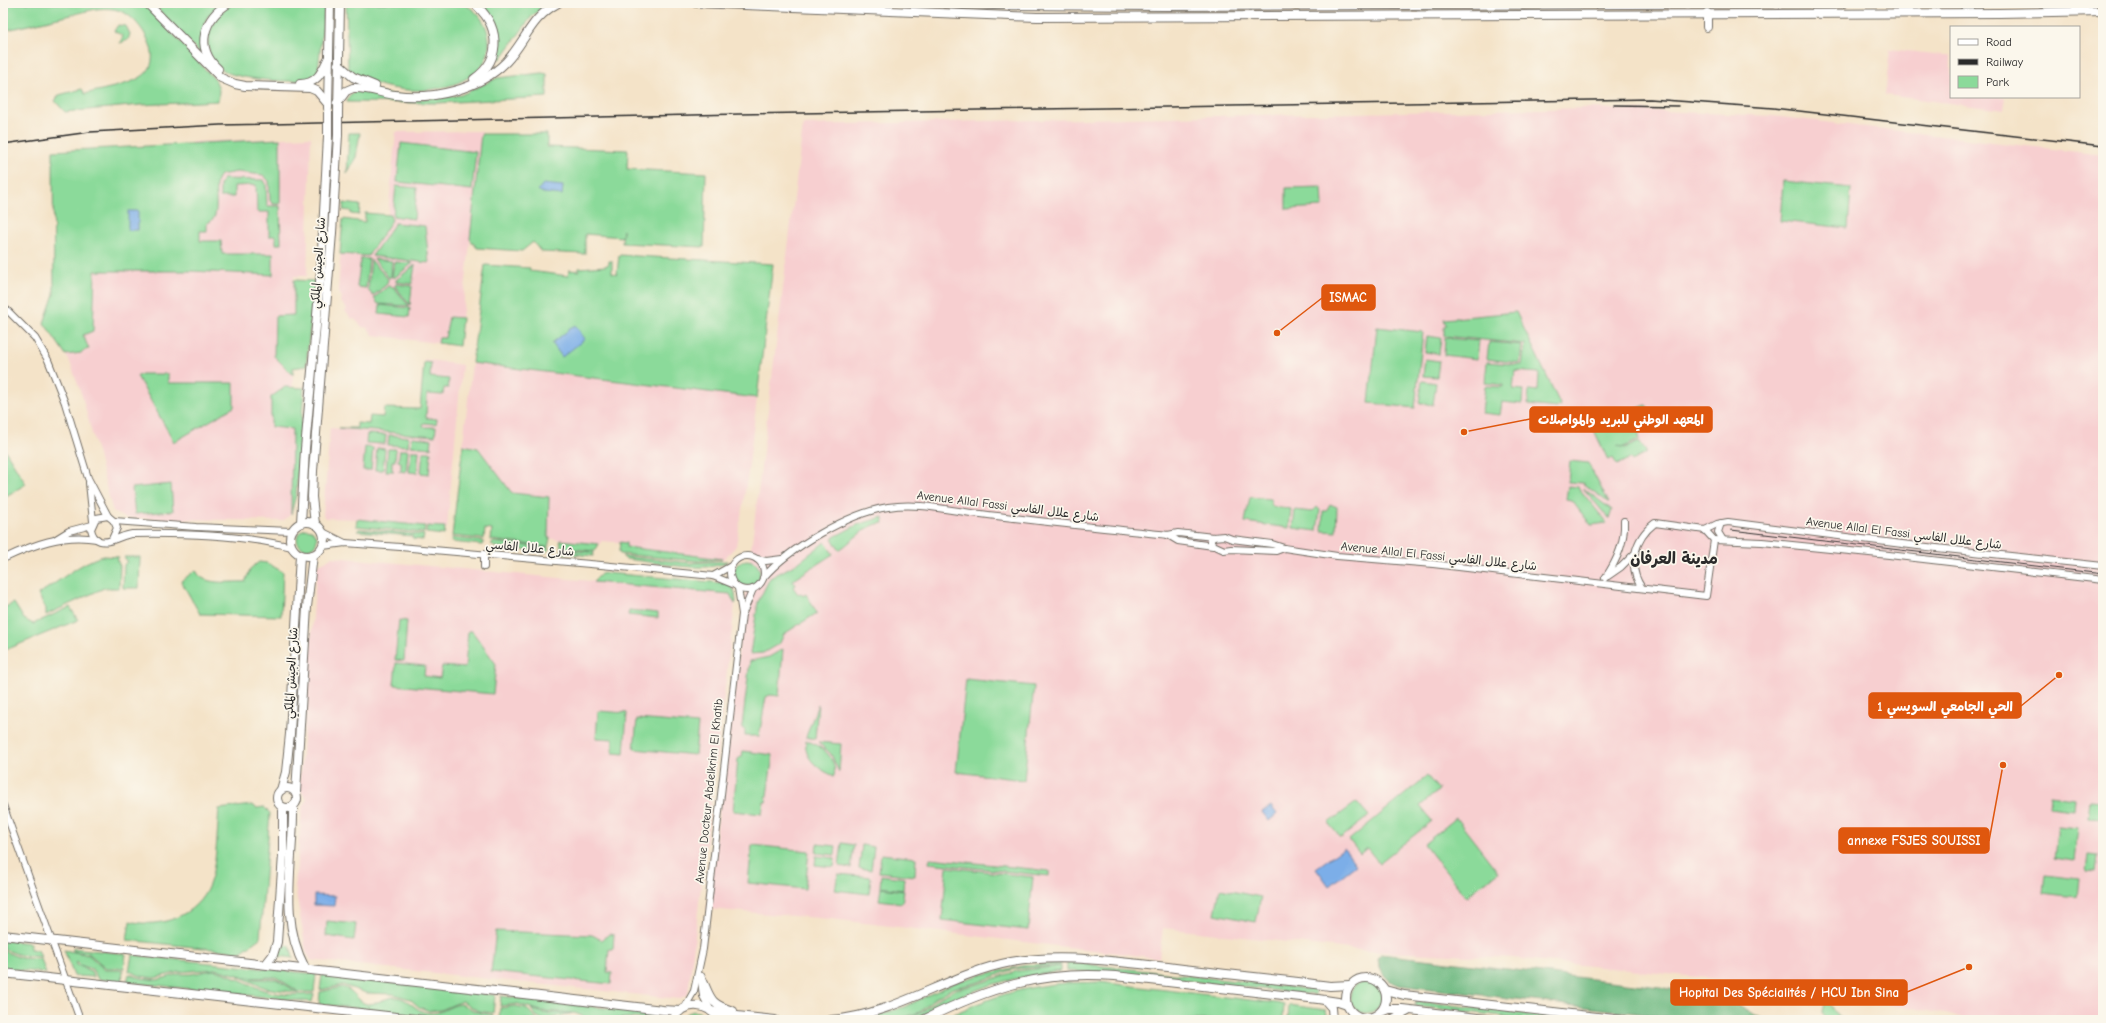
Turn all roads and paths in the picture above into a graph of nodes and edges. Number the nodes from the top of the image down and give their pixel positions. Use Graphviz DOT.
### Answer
graph roads {
  1 [pos="147,3"];
  2 [pos="229,3"];
  3 [pos="330,3"];
  4 [pos="340,3"];
  5 [pos="473,3"];
  6 [pos="558,3"];
  7 [pos="696,3"];
  8 [pos="945,3"];
  9 [pos="1836,3"];
  10 [pos="1844,3"];
  11 [pos="734,4"];
  12 [pos="747,4"];
  13 [pos="1009,4"];
  14 [pos="1028,4"];
  15 [pos="1065,4"];
  16 [pos="1115,4"];
  17 [pos="1344,4"];
  18 [pos="1467,4"];
  19 [pos="2103,11"];
  20 [pos="1707,13"];
  21 [pos="1707,27"];
  22 [pos="328,58"];
  23 [pos="338,64"];
  24 [pos="337,103"];
  25 [pos="328,108"];
  26 [pos="325,277"];
  27 [pos="3,306"];
  28 [pos="88,478"];
  29 [pos="108,516"];
  30 [pos="114,521"];
  31 [pos="1624,521"];
  32 [pos="92,523"];
  33 [pos="301,523"];
  34 [pos="1721,523"];
  35 [pos="315,524"];
  36 [pos="1705,530"];
  37 [pos="292,531"];
  38 [pos="323,532"];
  39 [pos="1168,535"];
  40 [pos="1213,537"];
  41 [pos="97,539"];
  42 [pos="112,539"];
  43 [pos="1232,539"];
  44 [pos="53,540"];
  45 [pos="1714,540"];
  46 [pos="1723,540"];
  47 [pos="345,543"];
  48 [pos="323,546"];
  49 [pos="1213,546"];
  50 [pos="292,547"];
  51 [pos="1284,548"];
  52 [pos="1231,549"];
  53 [pos="1634,553"];
  54 [pos="484,554"];
  55 [pos="300,555"];
  56 [pos="313,555"];
  57 [pos="786,558"];
  58 [pos="3,559"];
  59 [pos="757,559"];
  60 [pos="731,566"];
  61 [pos="2103,566"];
  62 [pos="484,567"];
  63 [pos="713,576"];
  64 [pos="763,578"];
  65 [pos="1605,578"];
  66 [pos="2103,580"];
  67 [pos="1592,583"];
  68 [pos="736,586"];
  69 [pos="1642,588"];
  70 [pos="754,589"];
  71 [pos="742,614"];
  72 [pos="281,790"];
  73 [pos="296,793"];
  74 [pos="3,806"];
  75 [pos="293,807"];
  76 [pos="283,808"];
  77 [pos="3,935"];
  78 [pos="52,941"];
  79 [pos="266,964"];
  80 [pos="305,968"];
  81 [pos="3,973"];
  82 [pos="700,974"];
  83 [pos="66,980"];
  84 [pos="1350,985"];
  85 [pos="1385,990"];
  86 [pos="1325,1000"];
  87 [pos="1347,1005"];
  88 [pos="682,1009"];
  89 [pos="711,1010"];
  90 [pos="1412,1011"];
  91 [pos="1381,1012"];
  92 [pos="742,1016"];
  93 [pos="80,1020"];
  94 [pos="423,1020"];
  95 [pos="673,1020"];
  96 [pos="718,1020"];
  97 [pos="776,1020"];
  98 [pos="831,1020"];
  99 [pos="923,1020"];
  100 [pos="1333,1020"];
  101 [pos="1391,1020"];
  102 [pos="1494,1020"];
  103 [pos="1623,1020"];
  1 -- 25 [label="main road"];
  2 -- 22 [label="main road"];
  3 -- 22 [label="main road, شارع الجيش الملكي"];
  4 -- 23 [label="main road, شارع الجيش الملكي"];
  5 -- 23 [label="main road"];
  6 -- 24 [label="main road"];
  7 -- 11 [label="main road"];
  8 -- 13 [label="main road"];
  9 -- 10 [label="main road"];
  9 -- 18 [label="main road"];
  11 -- 12 [label="main road"];
  12 -- 20 [label="main road"];
  13 -- 14 [label="main road"];
  14 -- 15 [label="main road"];
  15 -- 16 [label="main road"];
  16 -- 17 [label="main road"];
  17 -- 18 [label="main road"];
  19 -- 20 [label="main road"];
  20 -- 21 [label="main road"];
  22 -- 25 [label="main road, شارع الجيش الملكي"];
  23 -- 24 [label="main road, شارع الجيش الملكي"];
  24 -- 26 [label="main road, شارع الجيش الملكي, bridge"];
  25 -- 26 [label="main road, شارع الجيش الملكي, bridge"];
  26 -- 33 [label="main road, شارع الجيش الملكي"];
  26 -- 35 [label="main road, شارع الجيش الملكي"];
  27 -- 28 [label="street"];
  28 -- 29 [label="street"];
  28 -- 32 [label="street"];
  29 -- 30 [label="street"];
  29 -- 32 [label="street"];
  30 -- 37 [label="street"];
  30 -- 42 [label="street"];
  31 -- 65 [label="street"];
  32 -- 41 [label="street"];
  32 -- 44 [label="street"];
  33 -- 35 [label="main road"];
  33 -- 37 [label="main road"];
  34 -- 36 [label="street"];
  34 -- 46 [label="street"];
  34 -- 61 [label="street, Avenue Allal El Fassi شارع علال الفاسي"];
  35 -- 38 [label="main road"];
  36 -- 45 [label="street"];
  36 -- 53 [label="street"];
  37 -- 50 [label="main road"];
  38 -- 47 [label="street, شارع علال الفاسي"];
  38 -- 48 [label="main road"];
  39 -- 40 [label="street"];
  39 -- 49 [label="street"];
  39 -- 57 [label="street, Avenue Allal Fassi شارع علال الفاسي"];
  40 -- 43 [label="street, Avenue Allal El Fassi شارع علال الفاسي"];
  40 -- 49 [label="street"];
  41 -- 42 [label="street"];
  41 -- 44 [label="street"];
  42 -- 50 [label="street"];
  43 -- 51 [label="street, Avenue Allal El Fassi شارع علال الفاسي"];
  43 -- 52 [label="street"];
  44 -- 58 [label="street"];
  45 -- 46 [label="street, Avenue Allal El Fassi شارع علال الفاسي"];
  45 -- 69 [label="street"];
  46 -- 66 [label="street, Avenue Allal El Fassi شارع علال الفاسي"];
  47 -- 48 [label="street, شارع علال الفاسي"];
  47 -- 54 [label="street, شارع علال الفاسي"];
  48 -- 56 [label="main road"];
  49 -- 52 [label="street, Avenue Allal El Fassi شارع علال الفاسي"];
  50 -- 55 [label="main road"];
  51 -- 52 [label="street, Avenue Allal El Fassi شارع علال الفاسي"];
  51 -- 67 [label="street, Avenue Allal El Fassi شارع علال الفاسي"];
  53 -- 65 [label="street, Avenue Allal El Fassi شارع علال الفاسي"];
  53 -- 69 [label="street"];
  54 -- 62 [label="street"];
  54 -- 63 [label="street, شارع علال الفاسي"];
  55 -- 56 [label="main road"];
  55 -- 72 [label="main road, شارع الجيش الملكي"];
  56 -- 73 [label="main road, شارع الجيش الملكي"];
  57 -- 59 [label="street"];
  57 -- 64 [label="street"];
  59 -- 60 [label="street"];
  59 -- 64 [label="street"];
  60 -- 63 [label="street"];
  60 -- 68 [label="street"];
  63 -- 68 [label="street, شارع علال الفاسي"];
  64 -- 70 [label="street"];
  65 -- 67 [label="street, Avenue Allal El Fassi شارع علال الفاسي"];
  67 -- 69 [label="street, Avenue Allal El Fassi شارع علال الفاسي"];
  68 -- 70 [label="street"];
  68 -- 71 [label="street"];
  70 -- 71 [label="street"];
  71 -- 82 [label="street, Avenue Docteur Abdelkrim El Khatib"];
  72 -- 73 [label="main road"];
  72 -- 76 [label="main road"];
  73 -- 75 [label="main road"];
  74 -- 78 [label="street"];
  75 -- 76 [label="main road"];
  75 -- 80 [label="main road"];
  76 -- 79 [label="main road"];
  77 -- 78 [label="main road"];
  78 -- 79 [label="main road"];
  78 -- 83 [label="street"];
  79 -- 80 [label="main road"];
  80 -- 88 [label="main road"];
  81 -- 83 [label="main road"];
  82 -- 88 [label="street"];
  82 -- 89 [label="street"];
  82 -- 92 [label="main road"];
  83 -- 93 [label="street"];
  83 -- 94 [label="main road"];
  84 -- 85 [label="main road"];
  84 -- 87 [label="main road"];
  84 -- 98 [label="main road"];
  85 -- 91 [label="main road"];
  85 -- 103 [label="main road"];
  86 -- 87 [label="main road"];
  86 -- 99 [label="main road"];
  86 -- 100 [label="main road"];
  87 -- 91 [label="main road"];
  88 -- 89 [label="main road"];
  88 -- 95 [label="main road"];
  89 -- 92 [label="main road"];
  89 -- 96 [label="main road"];
  90 -- 91 [label="main road"];
  90 -- 101 [label="main road"];
  90 -- 102 [label="main road"];
  92 -- 97 [label="main road"];
}
